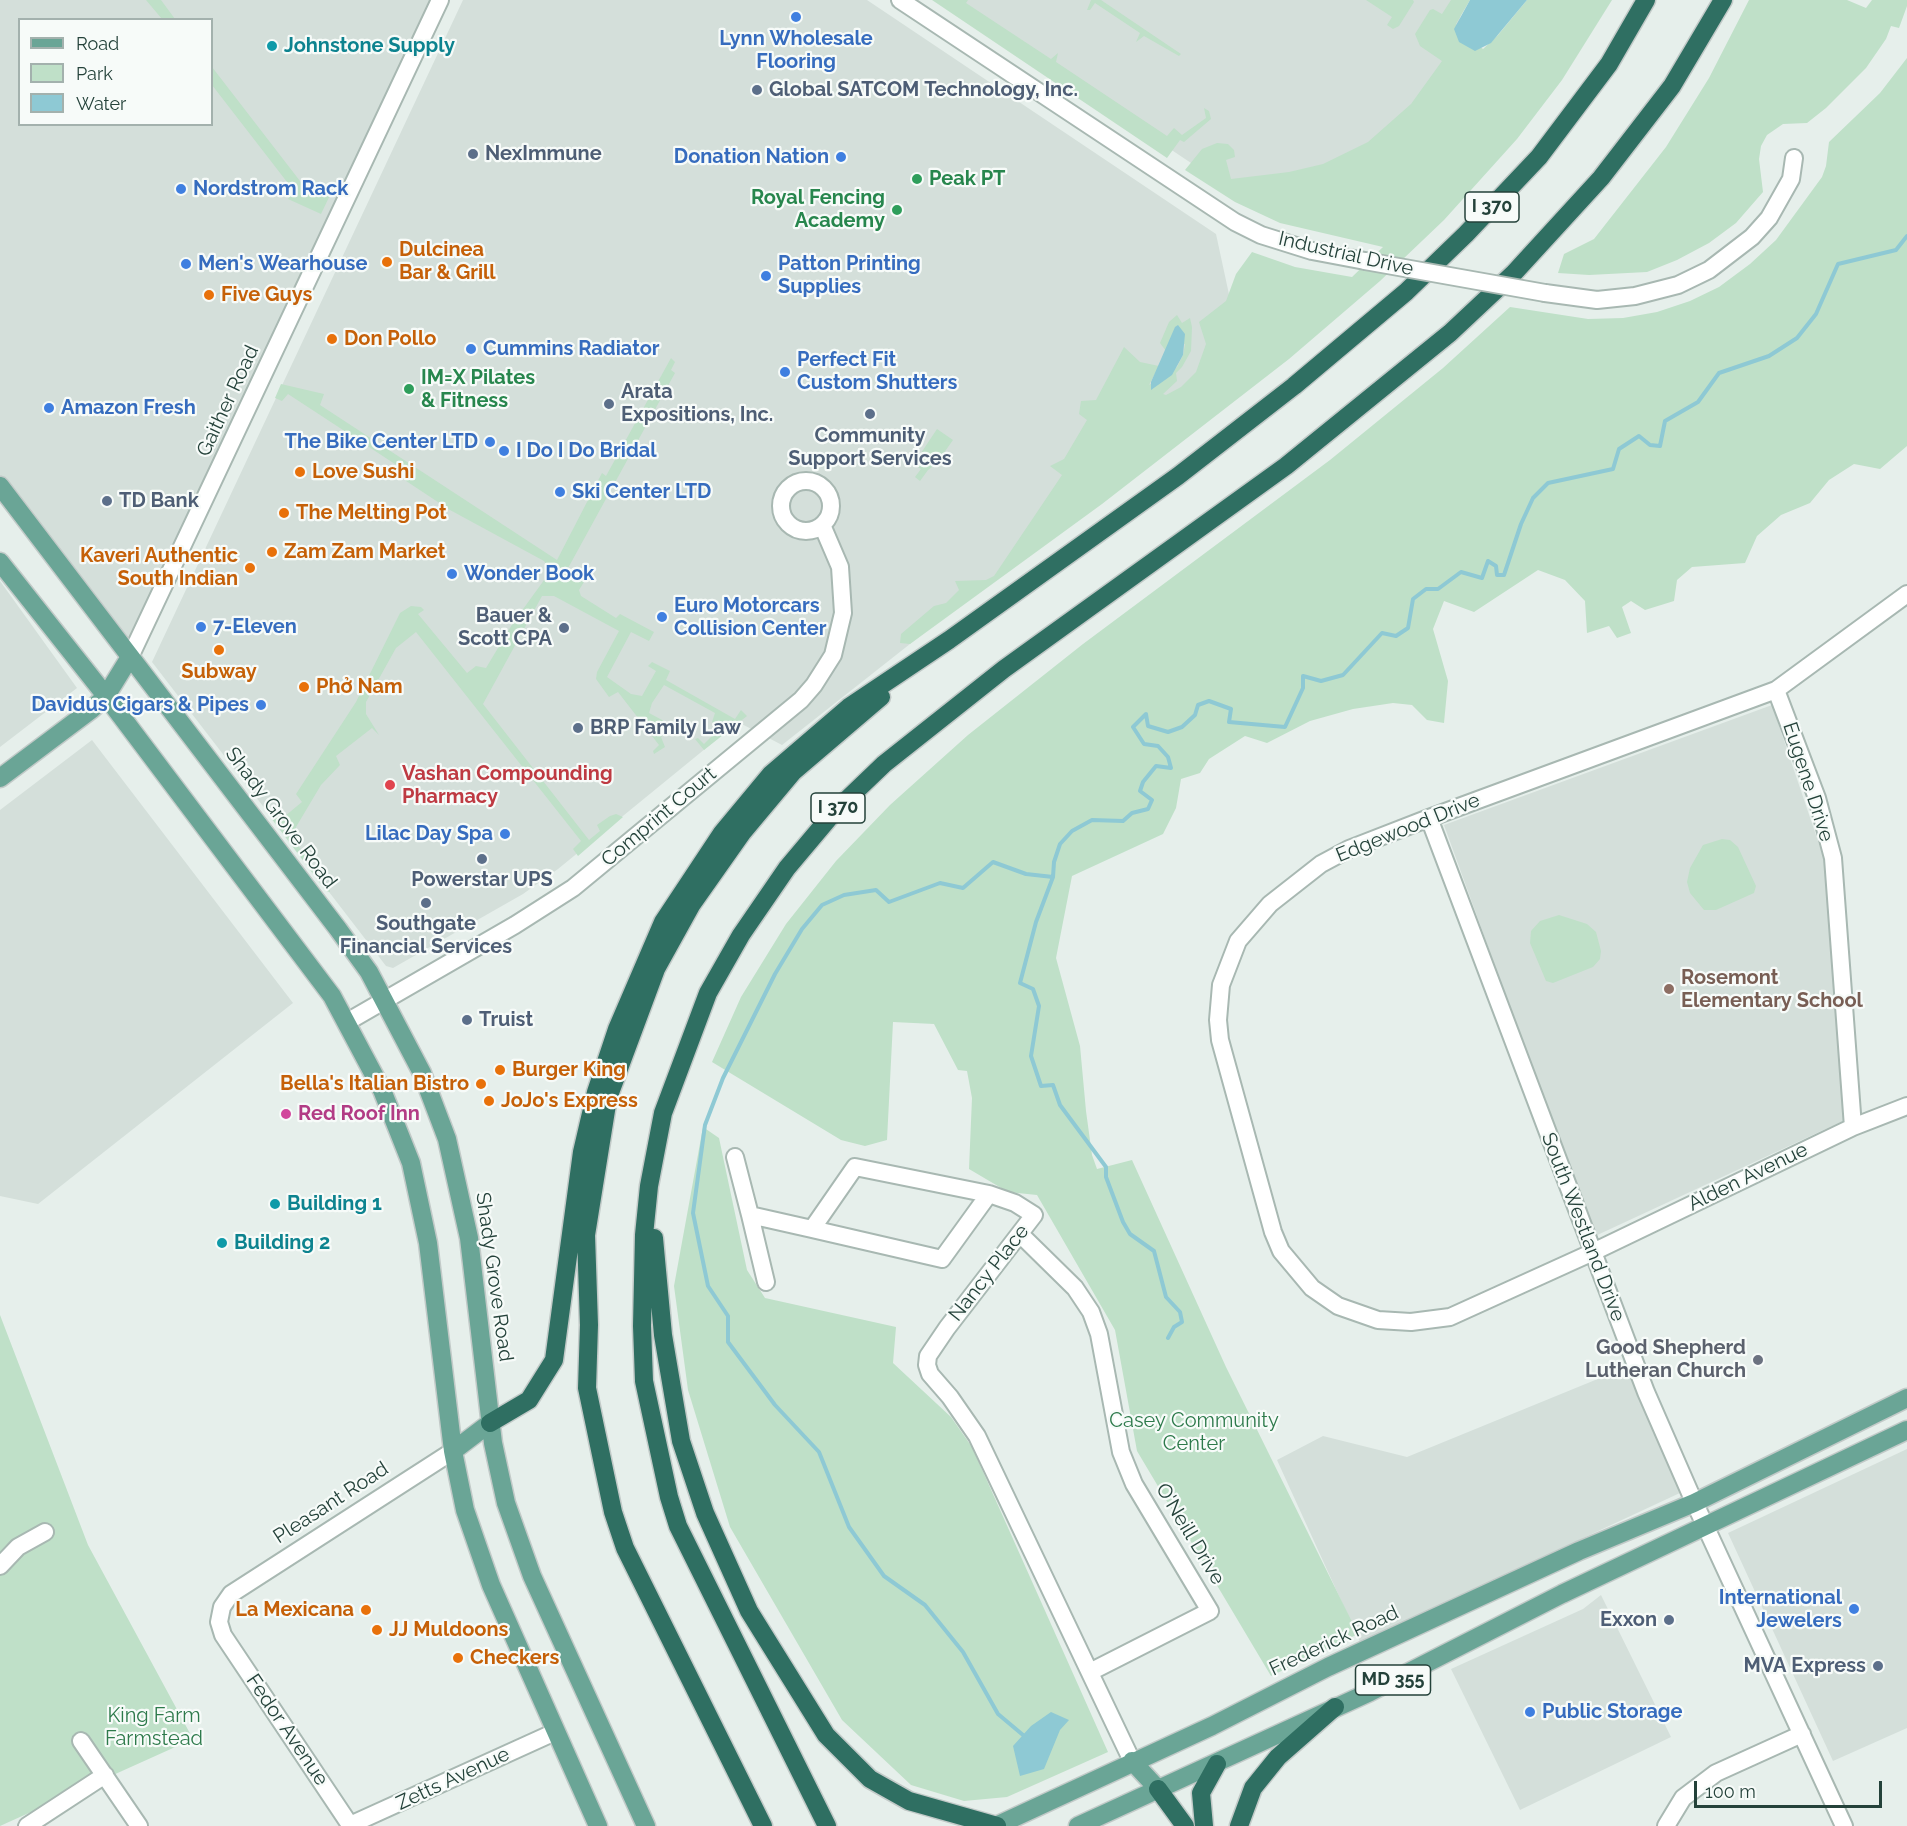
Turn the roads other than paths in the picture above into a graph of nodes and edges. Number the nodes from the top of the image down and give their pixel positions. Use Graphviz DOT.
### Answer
graph roads {
  1 [pos="440,0"];
  2 [pos="900,0"];
  3 [pos="1646,0"];
  4 [pos="1723,0"];
  5 [pos="1794,158"];
  6 [pos="0,486"];
  7 [pos="822,525"];
  8 [pos="0,561"];
  9 [pos="1907,594"];
  10 [pos="950,640"];
  11 [pos="130,657"];
  12 [pos="1776,690"];
  13 [pos="106,696"];
  14 [pos="0,778"];
  15 [pos="1429,818"];
  16 [pos="386,1001"];
  17 [pos="347,1022"];
  18 [pos="1907,1106"];
  19 [pos="1853,1127"];
  20 [pos="735,1157"];
  21 [pos="649,1186"];
  22 [pos="989,1194"];
  23 [pos="750,1215"];
  24 [pos="812,1229"];
  25 [pos="1020,1234"];
  26 [pos="1591,1253"];
  27 [pos="766,1282"];
  28 [pos="1907,1398"];
  29 [pos="490,1423"];
  30 [pos="1907,1430"];
  31 [pos="453,1451"];
  32 [pos="1694,1503"];
  33 [pos="1704,1525"];
  34 [pos="45,1532"];
  35 [pos="0,1566"];
  36 [pos="223,1635"];
  37 [pos="1090,1672"];
  38 [pos="1335,1707"];
  39 [pos="555,1732"];
  40 [pos="1802,1734"];
  41 [pos="81,1741"];
  42 [pos="1132,1761"];
  43 [pos="1217,1764"];
  44 [pos="105,1775"];
  45 [pos="1158,1789"];
  46 [pos="27,1826"];
  47 [pos="139,1826"];
  48 [pos="350,1826"];
  49 [pos="598,1826"];
  50 [pos="646,1826"];
  51 [pos="763,1826"];
  52 [pos="827,1826"];
  53 [pos="997,1826"];
  54 [pos="1078,1826"];
  55 [pos="1185,1826"];
  56 [pos="1204,1826"];
  57 [pos="1239,1826"];
  58 [pos="1666,1826"];
  59 [pos="1845,1826"];
  1 -- 11 [label="street, Gaither Road"];
  2 -- 5 [label="street, Industrial Drive, bridge"];
  3 -- 10 [label="highway, I 370"];
  4 -- 21 [label="highway, I 370"];
  6 -- 11 [label="main road, Shady Grove Road"];
  7 -- 16 [label="street, Comprint Court"];
  8 -- 13 [label="main road"];
  9 -- 12 [label="street, Edgewood Drive"];
  10 -- 29 [label="highway"];
  10 -- 51 [label="highway, I 370"];
  11 -- 13 [label="main road, Gaither Road"];
  11 -- 16 [label="main road, Shady Grove Road"];
  12 -- 15 [label="street, Edgewood Drive"];
  12 -- 19 [label="street, Eugene Drive"];
  13 -- 14 [label="main road, Gaither Road"];
  13 -- 17 [label="main road"];
  15 -- 26 [label="street, South Westland Drive"];
  15 -- 26 [label="street, Edgewood Drive"];
  16 -- 17 [label="street, Comprint Court"];
  16 -- 29 [label="main road, Shady Grove Road"];
  17 -- 31 [label="main road"];
  18 -- 19 [label="street, Alden Avenue"];
  19 -- 26 [label="street, Alden Avenue"];
  20 -- 23 [label="street"];
  21 -- 52 [label="highway, I 370"];
  21 -- 53 [label="highway"];
  22 -- 24 [label="street, Nancy Place"];
  22 -- 24 [label="street"];
  22 -- 25 [label="street, Nancy Place"];
  23 -- 24 [label="street"];
  23 -- 27 [label="street"];
  25 -- 37 [label="street, Nancy Place"];
  25 -- 37 [label="street, O'Neill Drive"];
  26 -- 32 [label="street, South Westland Drive"];
  28 -- 32 [label="main road, MD 355"];
  29 -- 31 [label="main road, Pleasant Road"];
  29 -- 50 [label="main road, Shady Grove Road"];
  30 -- 33 [label="main road, MD 355"];
  31 -- 36 [label="street, Pleasant Road"];
  31 -- 39 [label="main road"];
  32 -- 33 [label="street, South Westland Drive"];
  32 -- 42 [label="main road, Frederick Road / MD 355"];
  33 -- 38 [label="main road, MD 355"];
  33 -- 40 [label="street, South Westland Drive"];
  34 -- 35 [label="street"];
  36 -- 48 [label="street, Fedor Avenue"];
  37 -- 42 [label="street"];
  38 -- 43 [label="main road, MD 355"];
  38 -- 57 [label="highway"];
  39 -- 48 [label="street, Zetts Avenue"];
  39 -- 49 [label="main road"];
  40 -- 58 [label="street"];
  40 -- 59 [label="street, South Westland Drive"];
  41 -- 44 [label="street"];
  42 -- 45 [label="main road"];
  42 -- 53 [label="main road, Frederick Road / MD 355"];
  43 -- 45 [label="main road, MD 355"];
  43 -- 56 [label="highway"];
  44 -- 46 [label="street"];
  44 -- 47 [label="street"];
  45 -- 54 [label="main road, MD 355"];
  45 -- 55 [label="highway"];
}
